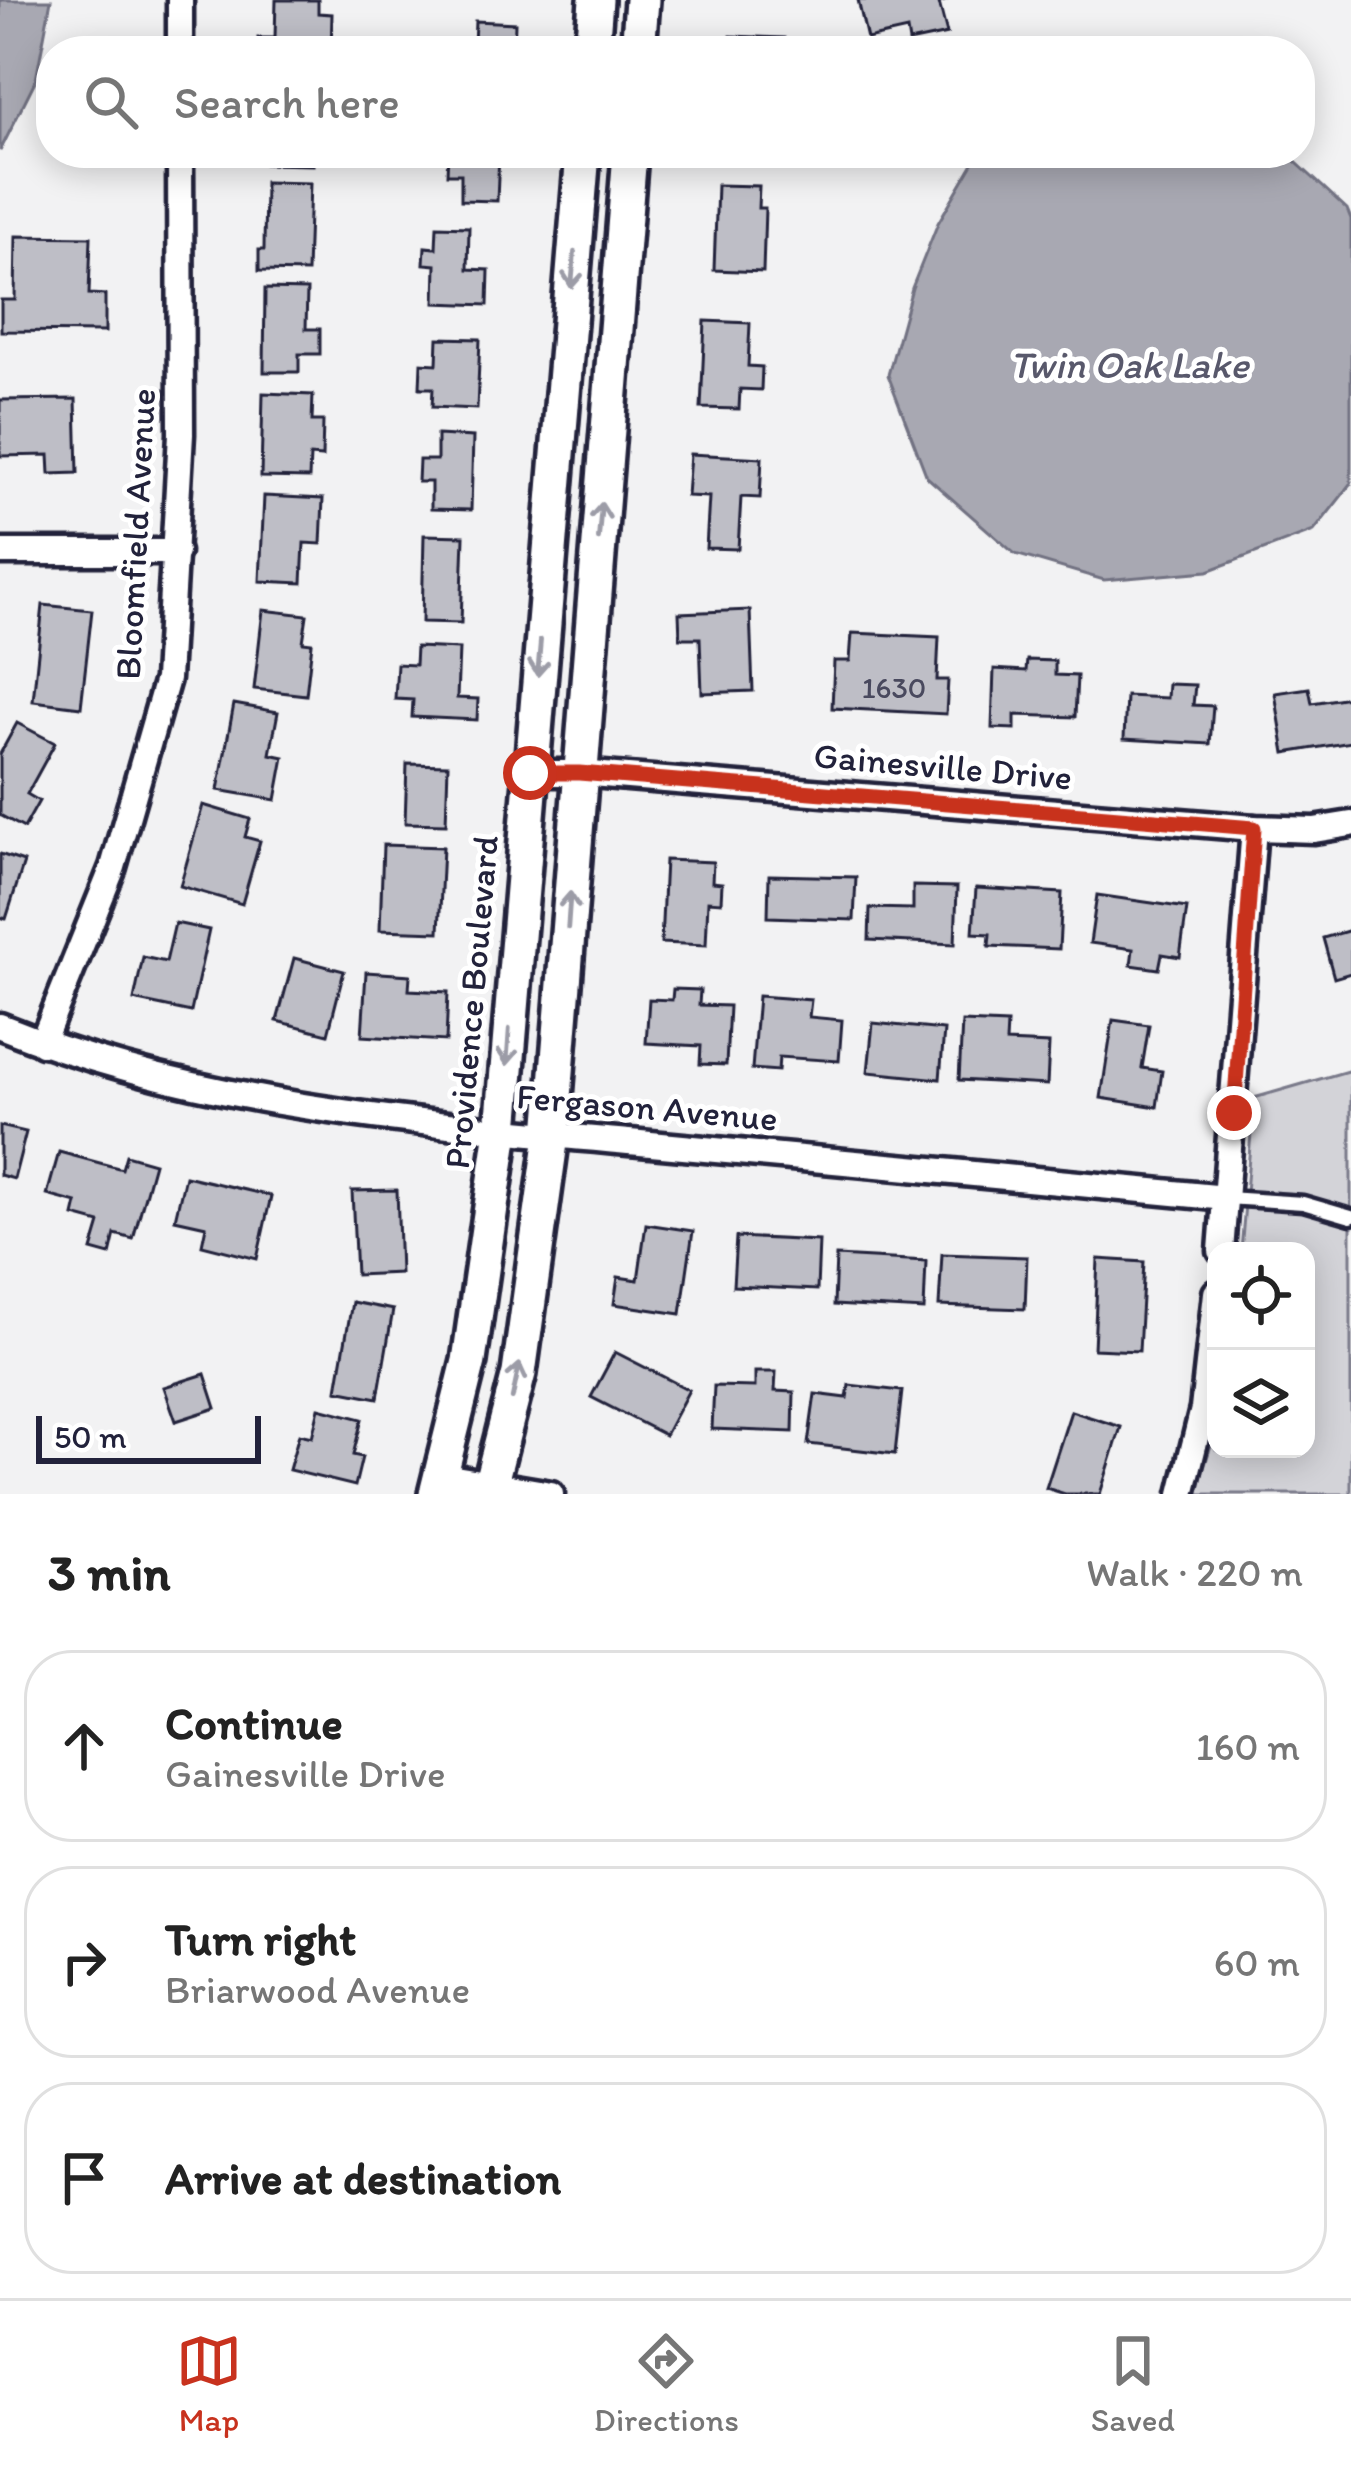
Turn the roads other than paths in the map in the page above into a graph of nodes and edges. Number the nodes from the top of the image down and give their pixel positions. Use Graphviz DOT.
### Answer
graph roads {
  1 [pos="179,0"];
  2 [pos="596,0"];
  3 [pos="642,0"];
  4 [pos="180,36"];
  5 [pos="593,36"];
  6 [pos="639,36"];
  7 [pos="180,168"];
  8 [pos="582,168"];
  9 [pos="629,168"];
  10 [pos="0,552"];
  11 [pos="176,552"];
  12 [pos="530,773"];
  13 [pos="579,773"];
  14 [pos="1351,824"];
  15 [pos="1254,828"];
  16 [pos="0,1026"];
  17 [pos="42,1042"];
  18 [pos="502,1130"];
  19 [pos="552,1136"];
  20 [pos="1226,1198"];
  21 [pos="1351,1217"];
  22 [pos="1222,1242"];
  23 [pos="1210,1350"];
  24 [pos="440,1485"];
  25 [pos="490,1489"];
  26 [pos="551,1494"];
  27 [pos="1182,1494"];
  1 -- 4 [label="street"];
  2 -- 5 [label="main road"];
  3 -- 6 [label="main road"];
  7 -- 11 [label="street, Bloomfield Avenue"];
  8 -- 12 [label="main road, Providence Boulevard, one-way"];
  13 -- 9 [label="main road, one-way"];
  10 -- 11 [label="street"];
  11 -- 17 [label="street, Bloomfield Avenue"];
  12 -- 13 [label="street, Gainesville Drive"];
  12 -- 18 [label="main road, Providence Boulevard, one-way"];
  13 -- 15 [label="street, Gainesville Drive"];
  19 -- 13 [label="main road, one-way"];
  14 -- 15 [label="street, Gainesville Drive"];
  15 -- 20 [label="street"];
  16 -- 17 [label="street, Fergason Avenue"];
  17 -- 18 [label="street, Fergason Avenue"];
  18 -- 19 [label="street, Fergason Avenue"];
  18 -- 24 [label="main road, Providence Boulevard"];
  19 -- 20 [label="street, Fergason Avenue"];
  25 -- 19 [label="main road, one-way"];
  20 -- 21 [label="lane"];
  20 -- 22 [label="street"];
  23 -- 27 [label="street"];
  24 -- 25 [label="street"];
  25 -- 26 [label="street"];
}
